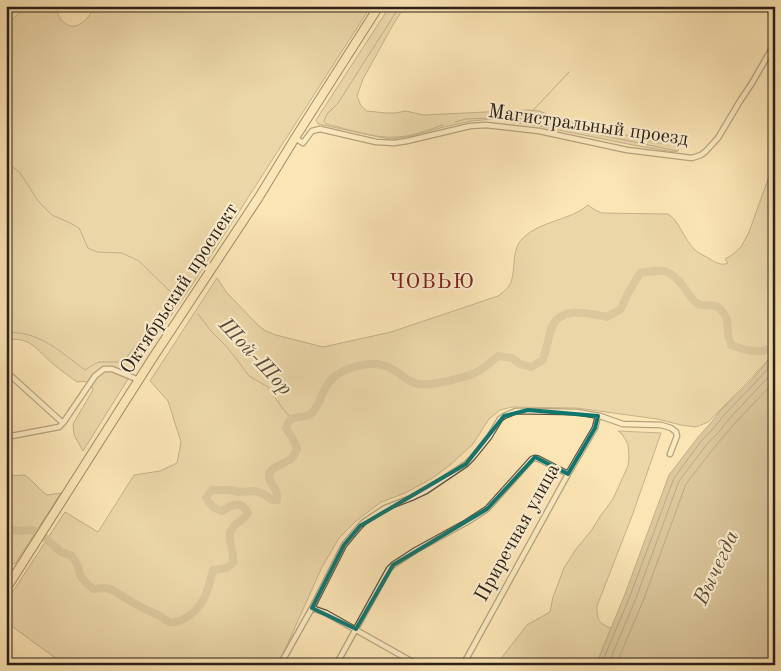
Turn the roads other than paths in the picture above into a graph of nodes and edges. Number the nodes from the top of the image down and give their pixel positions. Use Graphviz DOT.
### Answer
graph roads {
  1 [pos="379,6"];
  2 [pos="771,50"];
  3 [pos="295,138"];
  4 [pos="6,373"];
  5 [pos="139,380"];
  6 [pos="598,416"];
  7 [pos="63,423"];
  8 [pos="6,437"];
  9 [pos="670,454"];
  10 [pos="568,474"];
  11 [pos="6,589"];
  12 [pos="312,608"];
  13 [pos="356,629"];
  14 [pos="412,663"];
  15 [pos="280,665"];
  16 [pos="336,665"];
  17 [pos="418,665"];
  18 [pos="462,665"];
  1 -- 3 [label="main road, Октябрьский проспект"];
  2 -- 3 [label="street, Магистральный проезд"];
  3 -- 5 [label="main road, Октябрьский проспект"];
  4 -- 7 [label="street"];
  5 -- 7 [label="street"];
  5 -- 11 [label="main road, Октябрьский проспект"];
  6 -- 9 [label="street"];
  6 -- 10 [label="street, Приречная улица"];
  6 -- 12 [label="street"];
  7 -- 8 [label="street"];
  10 -- 13 [label="street"];
  10 -- 18 [label="street, Приречная улица"];
  12 -- 13 [label="street"];
  12 -- 15 [label="street"];
  13 -- 14 [label="street"];
  13 -- 16 [label="street"];
  14 -- 17 [label="street"];
}
